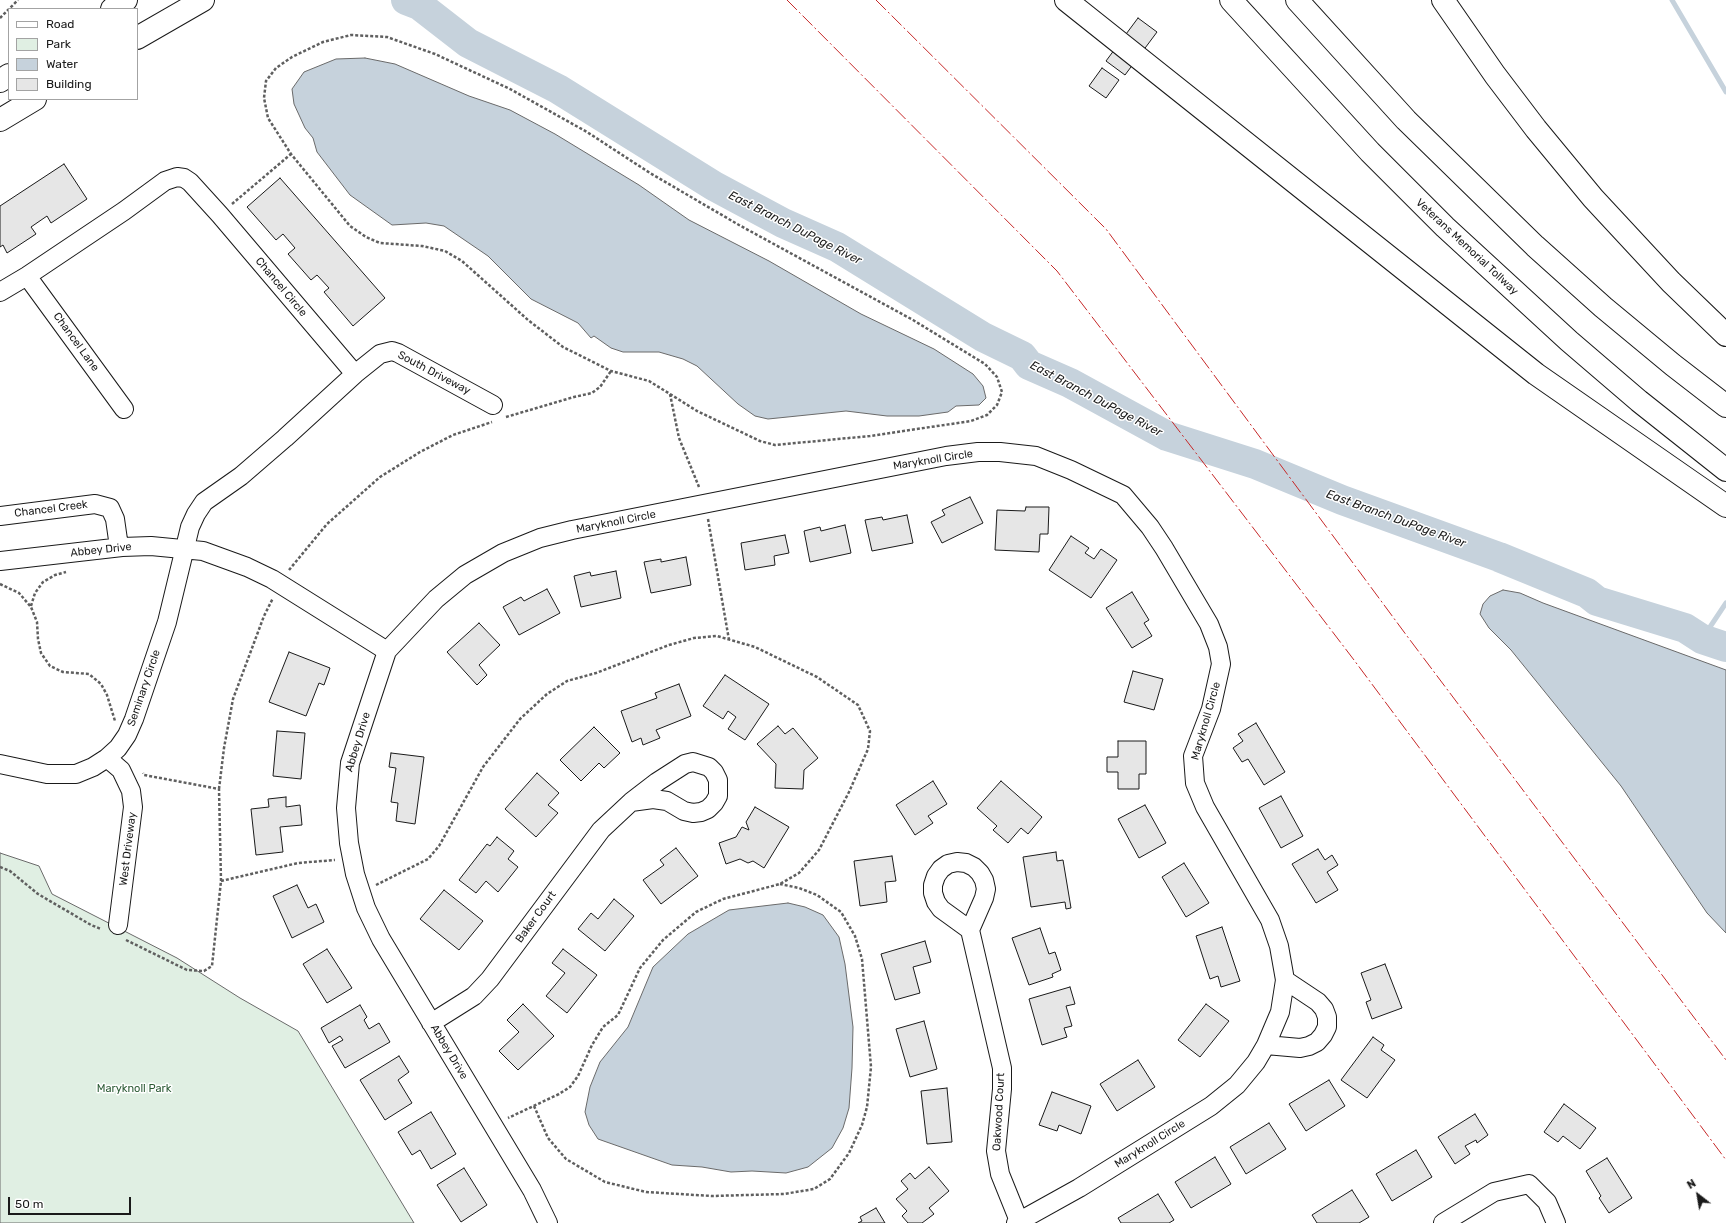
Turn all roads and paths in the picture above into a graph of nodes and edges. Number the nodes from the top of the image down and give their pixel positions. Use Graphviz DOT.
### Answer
graph roads {
  1 [pos="18,0"];
  2 [pos="126,0"];
  3 [pos="202,0"];
  4 [pos="1066,0"];
  5 [pos="1231,0"];
  6 [pos="1298,0"];
  7 [pos="1443,0"];
  8 [pos="10,8"];
  9 [pos="114,8"];
  10 [pos="8,10"];
  11 [pos="0,18"];
  12 [pos="138,37"];
  13 [pos="29,100"];
  14 [pos="0,120"];
  15 [pos="291,154"];
  16 [pos="220,215"];
  17 [pos="27,276"];
  18 [pos="0,292"];
  19 [pos="1726,335"];
  20 [pos="612,371"];
  21 [pos="355,374"];
  22 [pos="1726,406"];
  23 [pos="124,409"];
  24 [pos="497,415"];
  25 [pos="1726,470"];
  26 [pos="1726,506"];
  27 [pos="0,516"];
  28 [pos="119,547"];
  29 [pos="185,549"];
  30 [pos="0,561"];
  31 [pos="72,571"];
  32 [pos="281,585"];
  33 [pos="31,607"];
  34 [pos="387,651"];
  35 [pos="107,758"];
  36 [pos="0,764"];
  37 [pos="219,789"];
  38 [pos="632,802"];
  39 [pos="352,859"];
  40 [pos="221,881"];
  41 [pos="780,884"];
  42 [pos="361,893"];
  43 [pos="118,926"];
  44 [pos="970,930"];
  45 [pos="1285,980"];
  46 [pos="432,1023"];
  47 [pos="1266,1045"];
  48 [pos="534,1106"];
  49 [pos="493,1125"];
  50 [pos="1018,1222"];
  51 [pos="548,1223"];
  52 [pos="1443,1223"];
  53 [pos="1556,1223"];
  1 -- 8 [label="path"];
  2 -- 9 [label="main road"];
  3 -- 12 [label="main road"];
  4 -- 26 [label="main road"];
  5 -- 25 [label="main road, Veterans Memorial Tollway"];
  6 -- 22 [label="main road"];
  7 -- 19 [label="main road"];
  10 -- 11 [label="path"];
  13 -- 14 [label="main road"];
  15 -- 16 [label="path"];
  15 -- 20 [label="path"];
  15 -- 20 [label="path"];
  16 -- 17 [label="street, Chancel Circle"];
  16 -- 21 [label="street, Chancel Circle"];
  17 -- 18 [label="street, Chancel Circle"];
  17 -- 23 [label="street, Chancel Lane"];
  20 -- 24 [label="path"];
  21 -- 24 [label="street, South Driveway"];
  21 -- 29 [label="street"];
  24 -- 32 [label="path"];
  27 -- 28 [label="street, Chancel Creek"];
  28 -- 29 [label="street, Abbey Drive"];
  28 -- 30 [label="street, Abbey Drive"];
  29 -- 32 [label="street, Abbey Drive"];
  29 -- 35 [label="street, Seminary Circle"];
  31 -- 33 [label="path"];
  32 -- 34 [label="street, Abbey Drive"];
  32 -- 37 [label="path"];
  34 -- 39 [label="street, Abbey Drive"];
  34 -- 45 [label="street, Maryknoll Circle"];
  35 -- 36 [label="street, Seminary Circle"];
  35 -- 43 [label="street, West Driveway"];
  38 -- 46 [label="street, Baker Court"];
  39 -- 40 [label="path"];
  39 -- 42 [label="street, Abbey Drive"];
  41 -- 42 [label="path"];
  41 -- 48 [label="path"];
  41 -- 48 [label="path"];
  42 -- 46 [label="street, Abbey Drive"];
  44 -- 50 [label="street, Oakwood Court"];
  45 -- 47 [label="street, Maryknoll Circle"];
  45 -- 47 [label="street"];
  46 -- 49 [label="street, Abbey Drive"];
  47 -- 50 [label="street, Maryknoll Circle"];
  48 -- 49 [label="path"];
  49 -- 51 [label="street, Abbey Drive"];
  52 -- 53 [label="street"];
}
